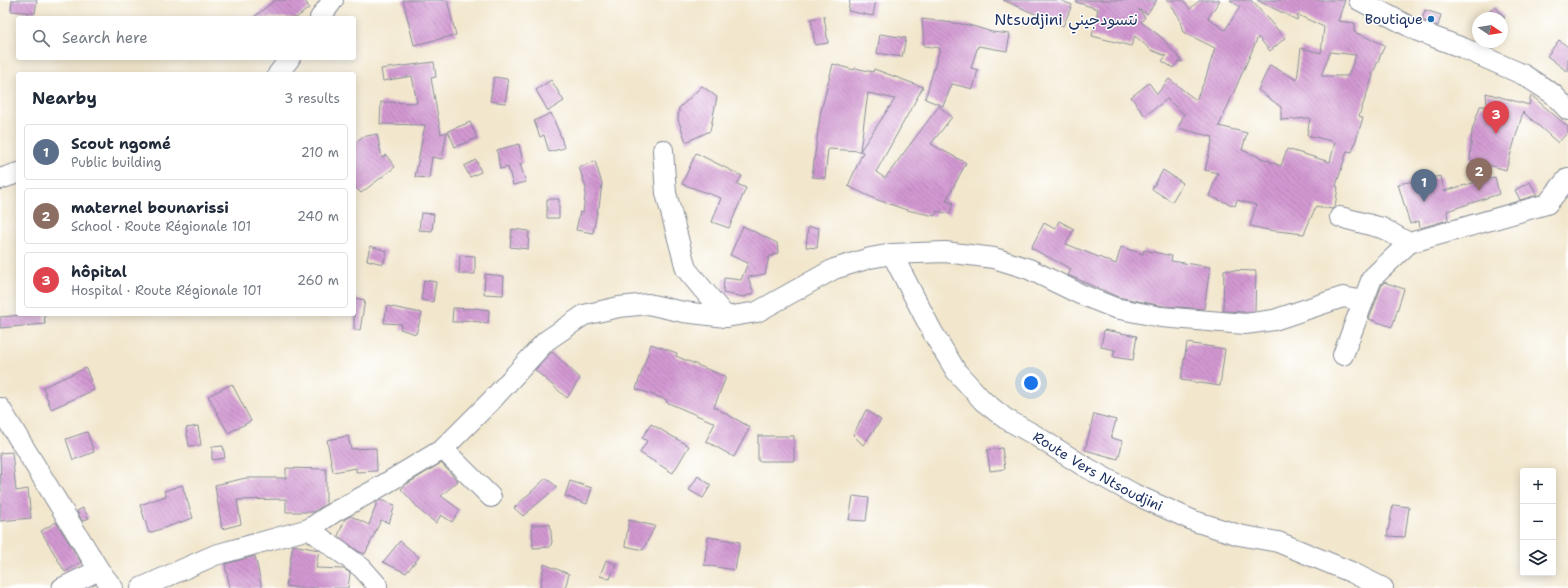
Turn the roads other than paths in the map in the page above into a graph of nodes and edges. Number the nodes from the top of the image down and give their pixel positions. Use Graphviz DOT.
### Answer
graph roads {
  1 [pos="333,0"];
  2 [pos="1359,0"];
  3 [pos="321,16"];
  4 [pos="288,60"];
  5 [pos="280,72"];
  6 [pos="1568,110"];
  7 [pos="663,150"];
  8 [pos="16,174"];
  9 [pos="1568,178"];
  10 [pos="0,179"];
  11 [pos="1340,217"];
  12 [pos="1409,243"];
  13 [pos="892,254"];
  14 [pos="1363,301"];
  15 [pos="726,317"];
  16 [pos="1343,355"];
  17 [pos="0,408"];
  18 [pos="443,449"];
  19 [pos="491,498"];
  20 [pos="309,529"];
  21 [pos="99,570"];
  22 [pos="62,588"];
  23 [pos="113,588"];
  24 [pos="141,588"];
  25 [pos="377,588"];
  26 [pos="1383,588"];
  1 -- 3 [label="street"];
  2 -- 6 [label="street"];
  4 -- 5 [label="street"];
  7 -- 15 [label="street"];
  8 -- 10 [label="street"];
  9 -- 12 [label="street"];
  11 -- 12 [label="street"];
  12 -- 14 [label="street"];
  13 -- 14 [label="street"];
  13 -- 15 [label="street"];
  13 -- 26 [label="street, Route Vers Ntsoudjini"];
  14 -- 16 [label="street"];
  15 -- 18 [label="street"];
  17 -- 21 [label="street"];
  18 -- 19 [label="street"];
  18 -- 20 [label="street"];
  20 -- 24 [label="street"];
  20 -- 25 [label="street"];
  21 -- 22 [label="street"];
  21 -- 23 [label="street"];
}
